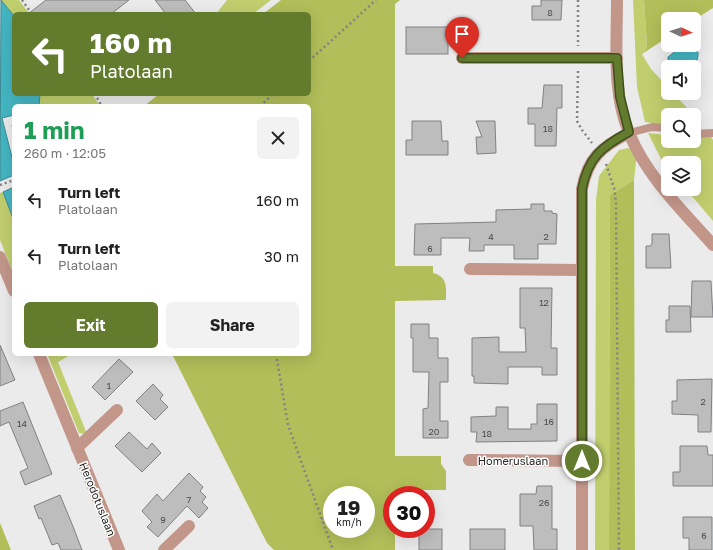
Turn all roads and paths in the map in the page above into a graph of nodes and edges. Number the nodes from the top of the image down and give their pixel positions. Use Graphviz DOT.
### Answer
graph roads {
  1 [pos="22,0"];
  2 [pos="376,0"];
  3 [pos="578,0"];
  4 [pos="617,0"];
  5 [pos="31,12"];
  6 [pos="462,58"];
  7 [pos="617,58"];
  8 [pos="311,59"];
  9 [pos="578,59"];
  10 [pos="271,96"];
  11 [pos="262,104"];
  12 [pos="661,128"];
  13 [pos="629,132"];
  14 [pos="713,133"];
  15 [pos="701,134"];
  16 [pos="599,152"];
  17 [pos="12,181"];
  18 [pos="0,185"];
  19 [pos="713,245"];
  20 [pos="0,257"];
  21 [pos="470,269"];
  22 [pos="581,270"];
  23 [pos="12,286"];
  24 [pos="40,356"];
  25 [pos="276,356"];
  26 [pos="117,410"];
  27 [pos="77,448"];
  28 [pos="469,460"];
  29 [pos="582,461"];
  30 [pos="189,526"];
  31 [pos="119,550"];
  32 [pos="164,550"];
  33 [pos="333,550"];
  34 [pos="582,550"];
  35 [pos="619,550"];
  1 -- 5 [label="path"];
  2 -- 8 [label="path"];
  3 -- 9 [label="path"];
  4 -- 7 [label="street"];
  6 -- 9 [label="street"];
  7 -- 9 [label="street"];
  7 -- 13 [label="street"];
  9 -- 16 [label="path"];
  10 -- 11 [label="path"];
  12 -- 13 [label="lane"];
  13 -- 16 [label="street"];
  13 -- 19 [label="street"];
  14 -- 15 [label="lane"];
  16 -- 22 [label="street"];
  16 -- 35 [label="path"];
  17 -- 18 [label="path"];
  20 -- 23 [label="street"];
  21 -- 22 [label="street"];
  22 -- 29 [label="street"];
  24 -- 27 [label="street, Herodotuslaan"];
  25 -- 33 [label="path"];
  26 -- 27 [label="street, Herodotuslaan"];
  27 -- 31 [label="street, Herodotuslaan"];
  28 -- 29 [label="street, Homeruslaan"];
  29 -- 34 [label="street"];
  30 -- 32 [label="street"];
}
